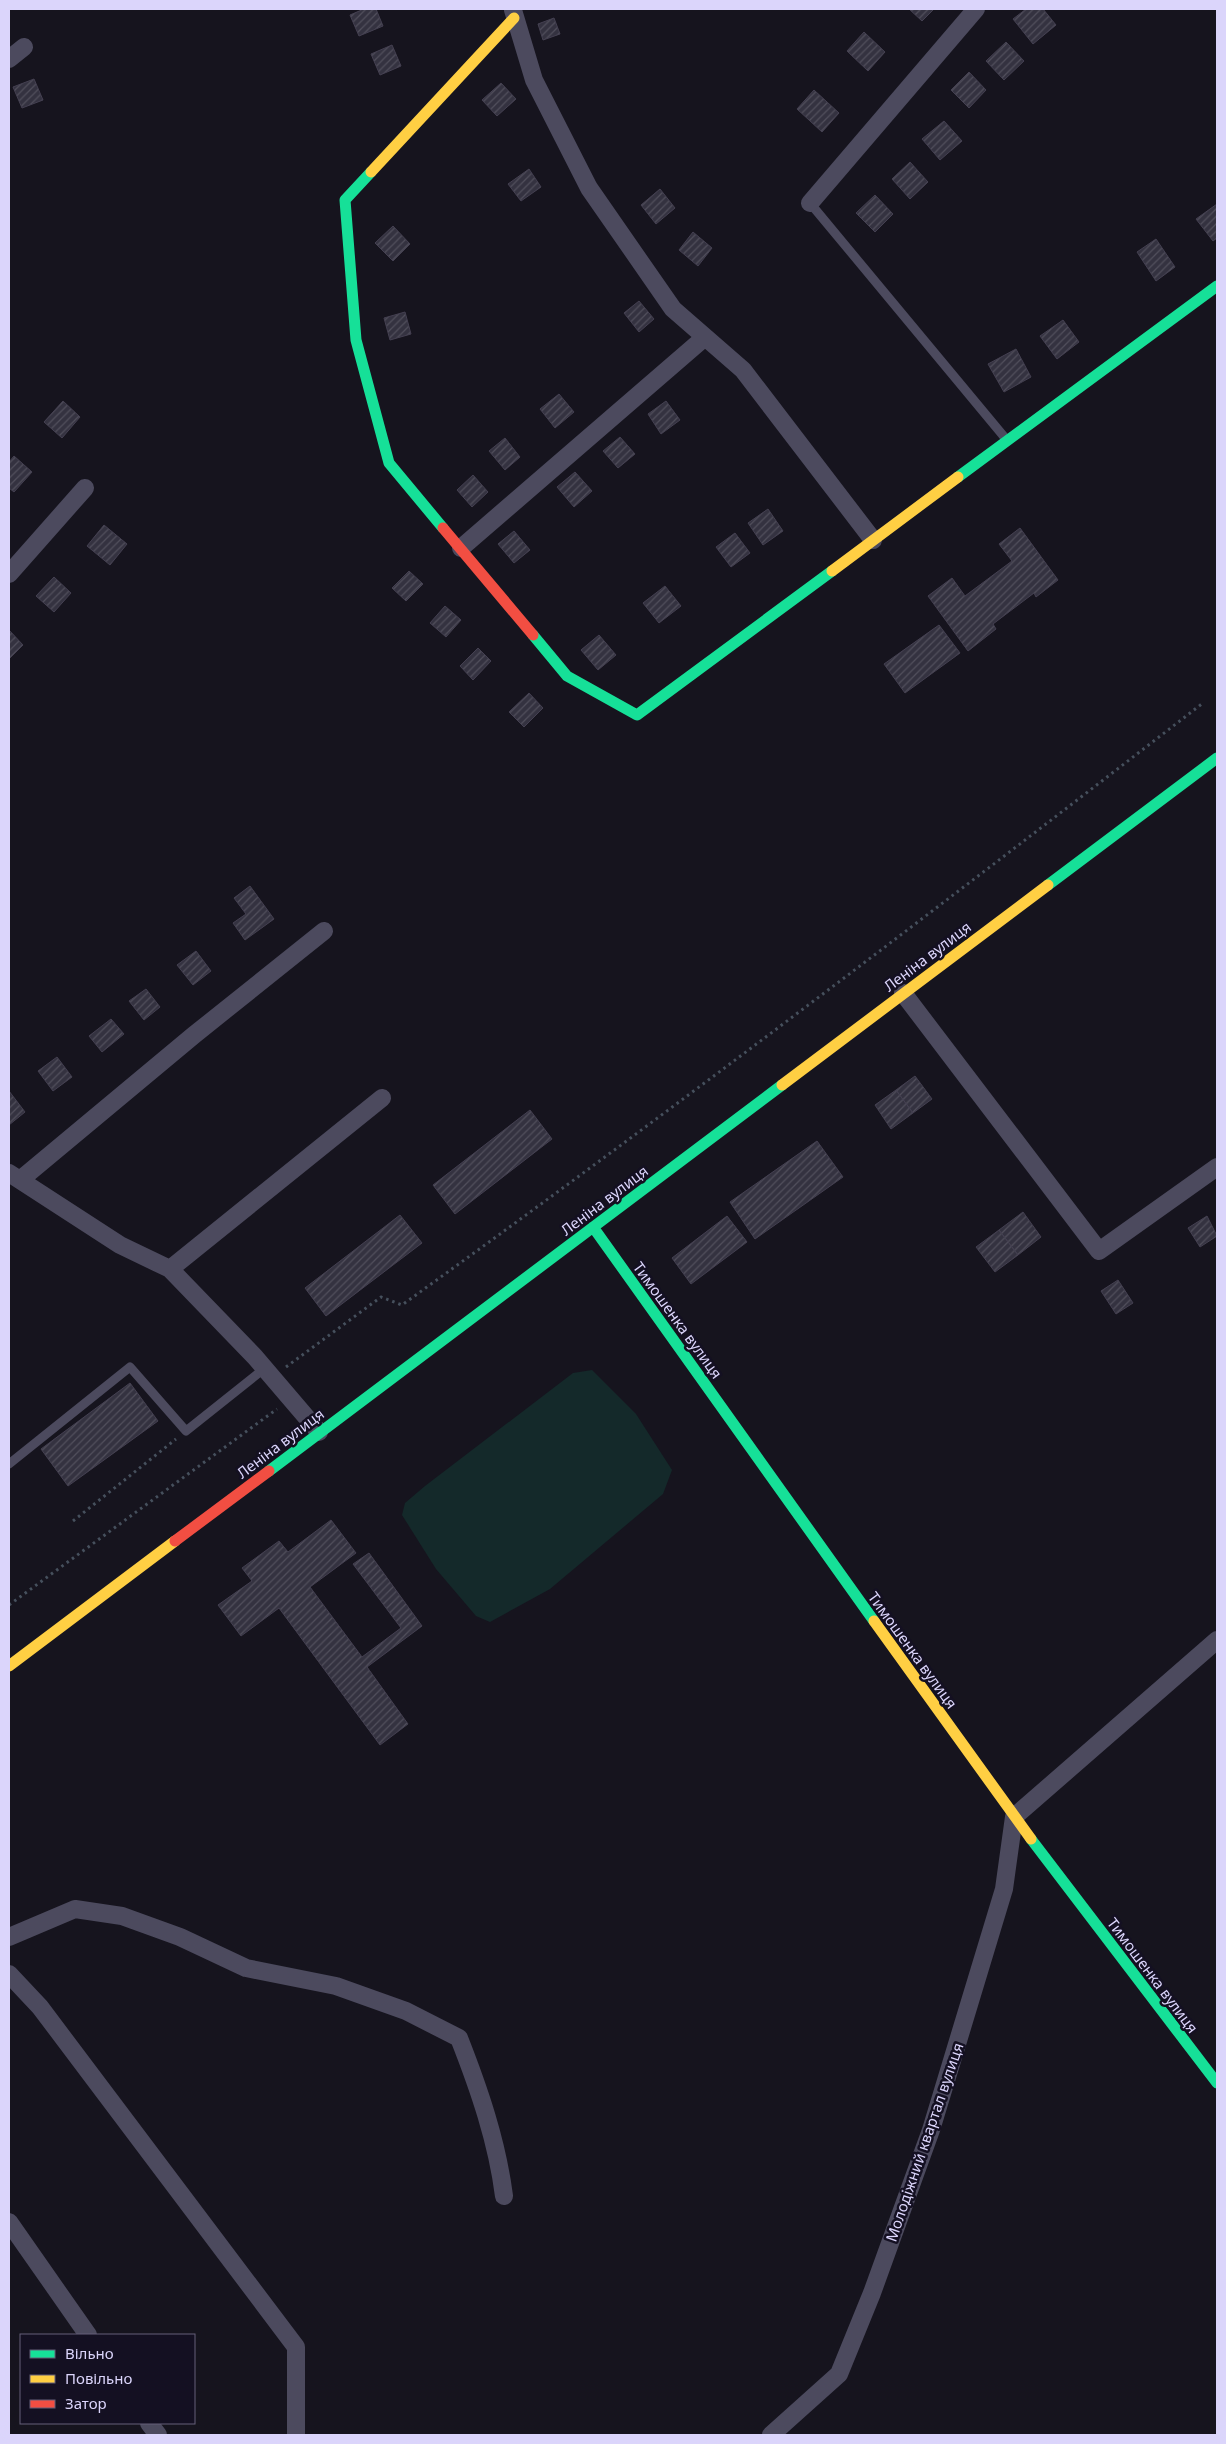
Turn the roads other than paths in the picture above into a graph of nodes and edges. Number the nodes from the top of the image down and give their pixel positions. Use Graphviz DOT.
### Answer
graph roads {
  1 [pos="976,9"];
  2 [pos="513,13"];
  3 [pos="24,47"];
  4 [pos="9,59"];
  5 [pos="810,203"];
  6 [pos="1217,286"];
  7 [pos="704,338"];
  8 [pos="1008,441"];
  9 [pos="85,488"];
  10 [pos="873,540"];
  11 [pos="461,548"];
  12 [pos="9,574"];
  13 [pos="1217,758"];
  14 [pos="324,931"];
  15 [pos="902,993"];
  16 [pos="382,1098"];
  17 [pos="1217,1167"];
  18 [pos="14,1176"];
  19 [pos="593,1227"];
  20 [pos="170,1268"];
  21 [pos="268,1373"];
  22 [pos="319,1432"];
  23 [pos="9,1464"];
  24 [pos="1217,1640"];
  25 [pos="9,1666"];
  26 [pos="1014,1817"];
  27 [pos="9,1937"];
  28 [pos="9,1974"];
  29 [pos="1217,2083"];
  30 [pos="504,2196"];
  31 [pos="9,2222"];
  32 [pos="87,2334"];
  33 [pos="150,2424"];
  34 [pos="158,2435"];
  35 [pos="296,2435"];
  36 [pos="771,2435"];
  1 -- 5 [label="street"];
  2 -- 7 [label="street"];
  2 -- 11 [label="street"];
  3 -- 4 [label="street"];
  5 -- 8 [label="lane"];
  6 -- 8 [label="street"];
  7 -- 10 [label="street"];
  7 -- 11 [label="street"];
  8 -- 10 [label="street"];
  9 -- 12 [label="street"];
  10 -- 11 [label="street"];
  13 -- 15 [label="street, Леніна вулиця"];
  14 -- 18 [label="street"];
  15 -- 17 [label="street"];
  15 -- 19 [label="street, Леніна вулиця"];
  16 -- 20 [label="street"];
  18 -- 20 [label="street"];
  19 -- 22 [label="street, Леніна вулиця"];
  19 -- 26 [label="street, Тимошенка вулиця"];
  20 -- 21 [label="street"];
  21 -- 22 [label="street"];
  21 -- 23 [label="lane"];
  22 -- 25 [label="street, Леніна вулиця"];
  24 -- 26 [label="street"];
  26 -- 29 [label="street, Тимошенка вулиця"];
  26 -- 36 [label="street, Молодіжний квартал вулиця"];
  27 -- 30 [label="street"];
  28 -- 35 [label="street"];
  31 -- 32 [label="street"];
  33 -- 34 [label="street"];
}
